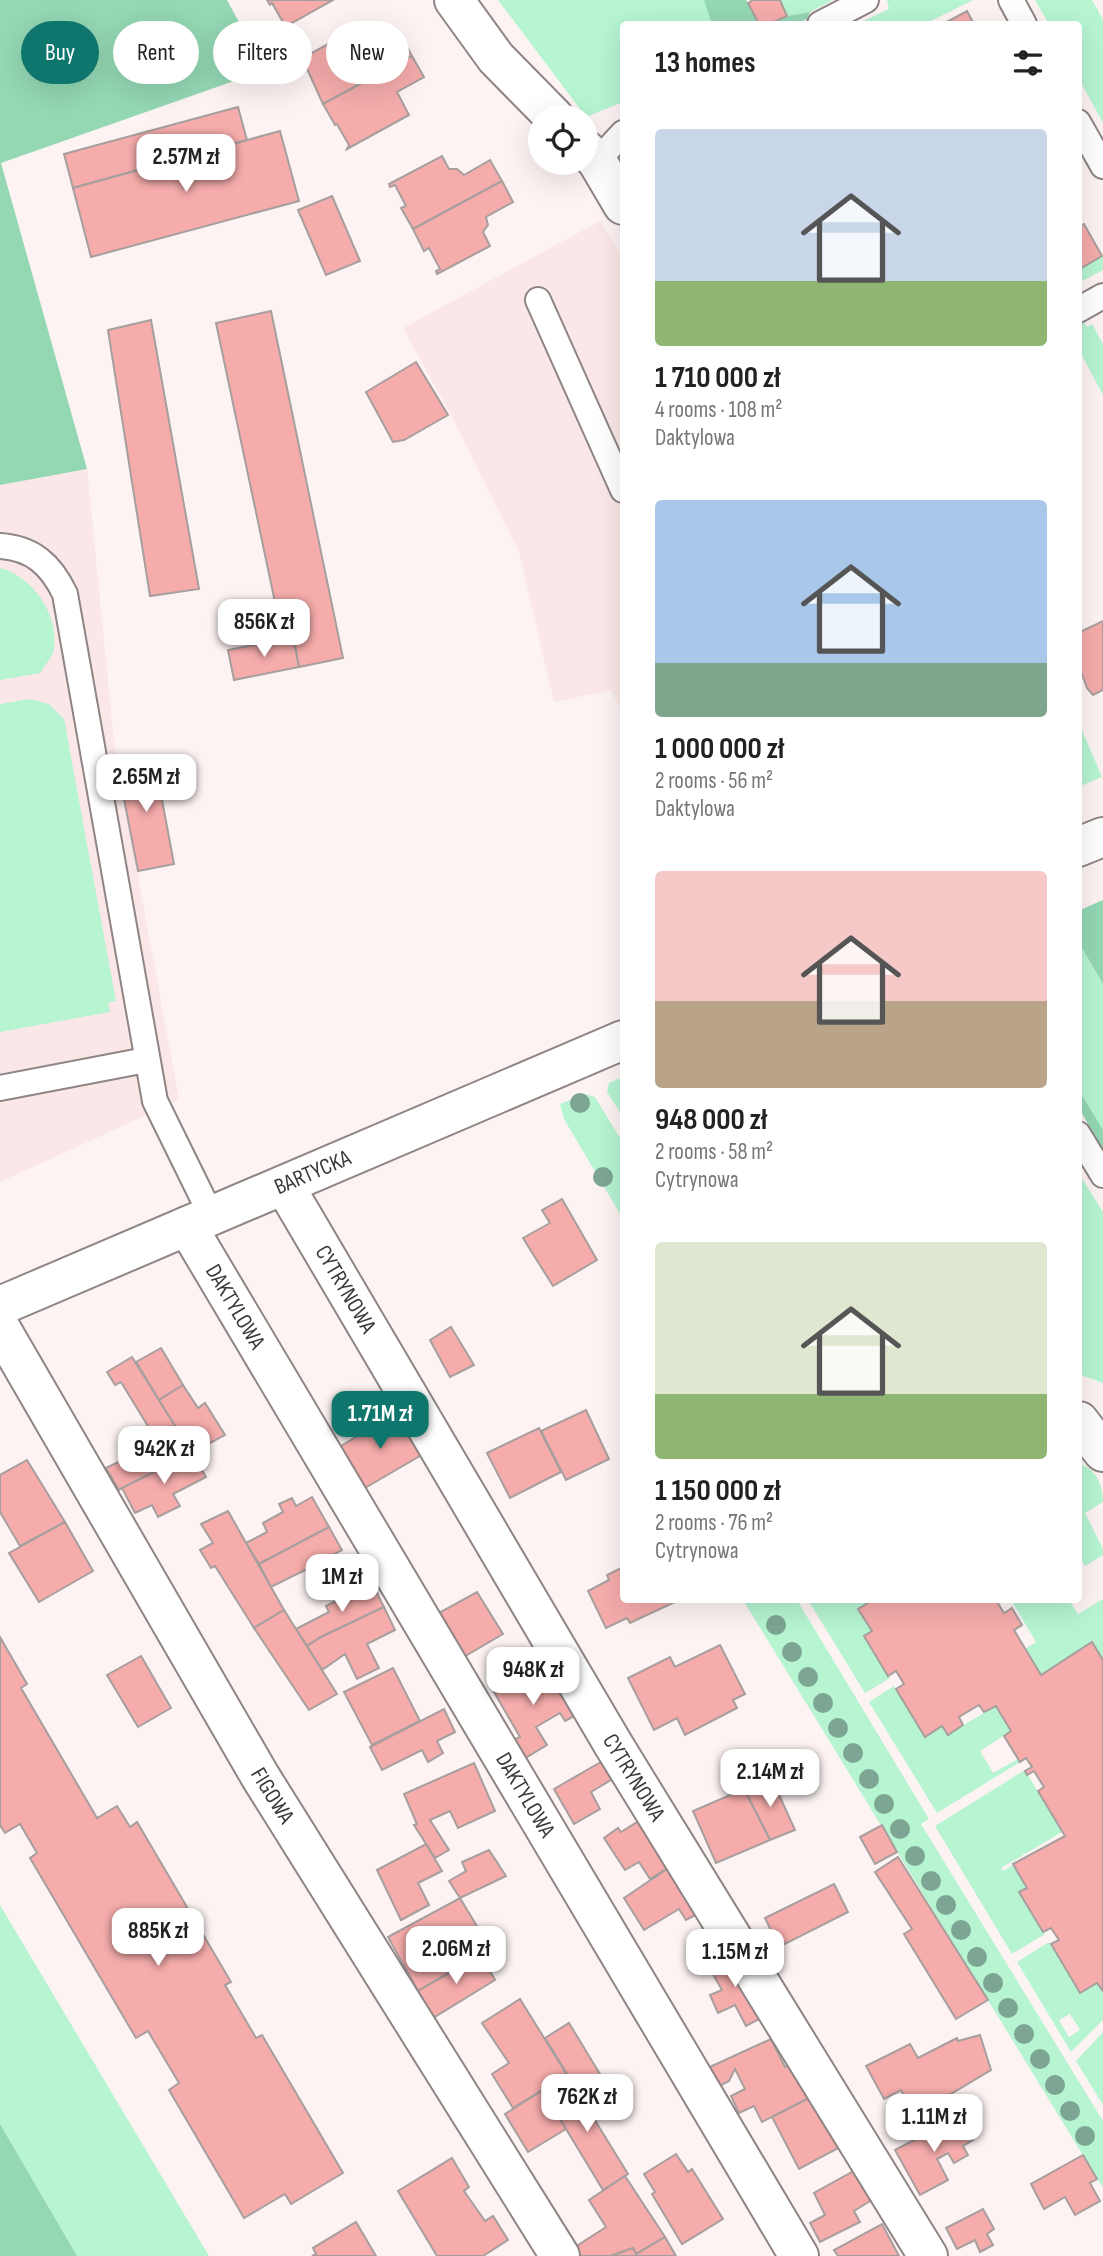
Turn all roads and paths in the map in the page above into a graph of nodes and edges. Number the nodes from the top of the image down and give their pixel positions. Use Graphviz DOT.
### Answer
graph roads {
  1 [pos="454,0"];
  2 [pos="866,0"];
  3 [pos="1011,0"];
  4 [pos="826,21"];
  5 [pos="1022,21"];
  6 [pos="542,105"];
  7 [pos="1082,128"];
  8 [pos="620,134"];
  9 [pos="598,151"];
  10 [pos="598,165"];
  11 [pos="1103,166"];
  12 [pos="620,200"];
  13 [pos="1103,296"];
  14 [pos="537,300"];
  15 [pos="1082,308"];
  16 [pos="620,483"];
  17 [pos="0,546"];
  18 [pos="1103,837"];
  19 [pos="1082,845"];
  20 [pos="620,1041"];
  21 [pos="146,1060"];
  22 [pos="0,1087"];
  23 [pos="1082,1140"];
  24 [pos="1103,1175"];
  25 [pos="284,1185"];
  26 [pos="199,1221"];
  27 [pos="0,1306"];
  28 [pos="0,1327"];
  29 [pos="1082,1425"];
  30 [pos="1103,1452"];
  31 [pos="560,2256"];
  32 [pos="799,2256"];
  33 [pos="928,2256"];
  1 -- 6 [label="street"];
  2 -- 4 [label="lane"];
  3 -- 5 [label="lane"];
  7 -- 11 [label="lane"];
  8 -- 9 [label="lane"];
  10 -- 12 [label="street"];
  13 -- 15 [label="lane"];
  14 -- 16 [label="lane"];
  17 -- 21 [label="lane"];
  18 -- 19 [label="street"];
  20 -- 25 [label="street, BARTYCKA"];
  21 -- 22 [label="lane"];
  21 -- 26 [label="lane"];
  23 -- 24 [label="lane"];
  25 -- 26 [label="street, BARTYCKA"];
  25 -- 33 [label="street, CYTRYNOWA"];
  26 -- 27 [label="street, BARTYCKA"];
  26 -- 32 [label="street, DAKTYLOWA"];
  28 -- 31 [label="street, FIGOWA"];
  29 -- 30 [label="street"];
}
